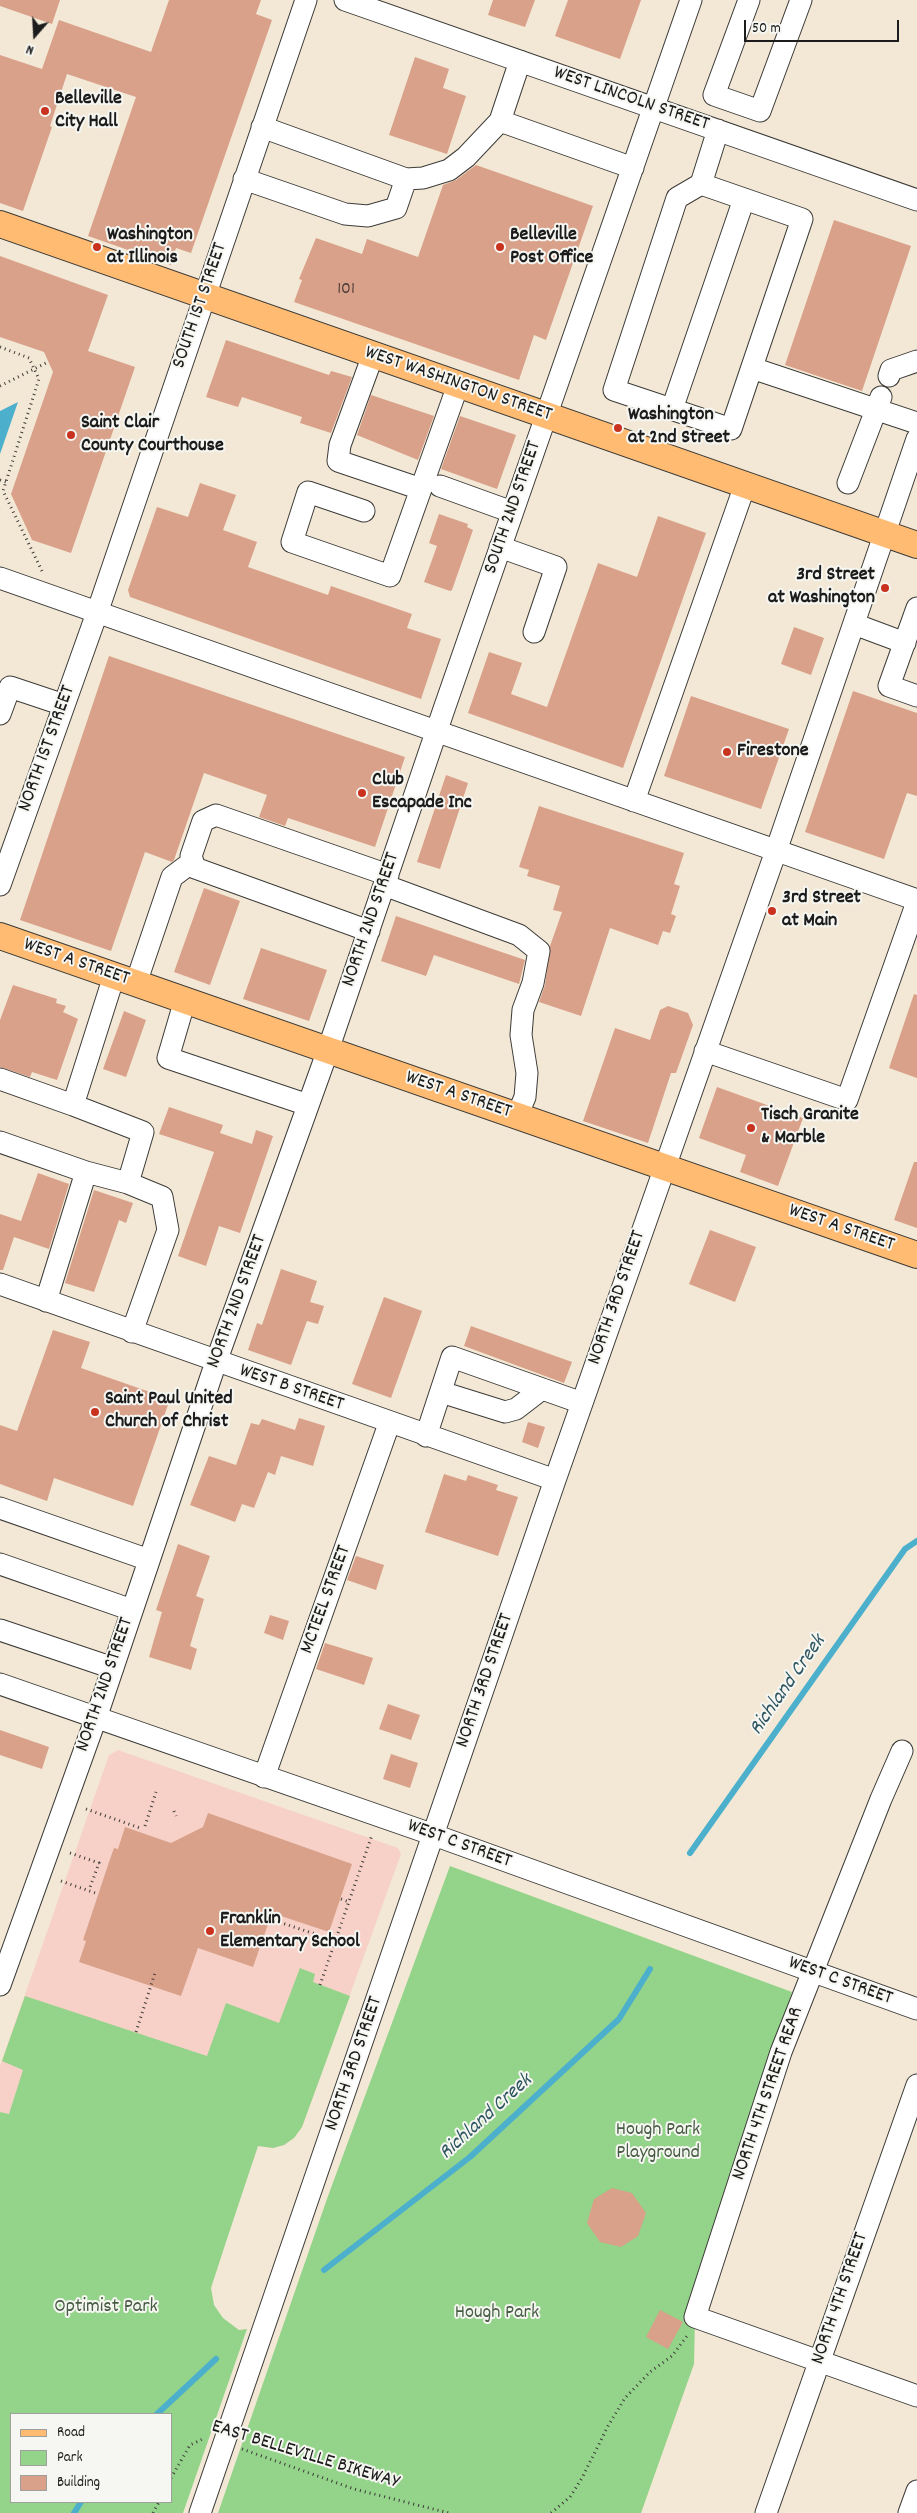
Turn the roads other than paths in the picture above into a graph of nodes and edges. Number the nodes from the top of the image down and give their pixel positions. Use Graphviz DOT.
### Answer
graph roads {
  1 [pos="306,0"];
  2 [pos="345,0"];
  3 [pos="691,0"];
  4 [pos="749,0"];
  5 [pos="801,0"];
  6 [pos="520,61"];
  7 [pos="736,103"];
  8 [pos="654,108"];
  9 [pos="500,122"];
  10 [pos="262,126"];
  11 [pos="722,132"];
  12 [pos="633,168"];
  13 [pos="244,178"];
  14 [pos="406,179"];
  15 [pos="701,184"];
  16 [pos="744,200"];
  17 [pos="917,200"];
  18 [pos="0,224"];
  19 [pos="204,296"];
  20 [pos="373,355"];
  21 [pos="917,361"];
  22 [pos="752,368"];
  23 [pos="889,376"];
  24 [pos="458,385"];
  25 [pos="879,403"];
  26 [pos="672,409"];
  27 [pos="546,416"];
  28 [pos="917,423"];
  29 [pos="917,439"];
  30 [pos="911,477"];
  31 [pos="848,484"];
  32 [pos="745,485"];
  33 [pos="431,488"];
  34 [pos="364,511"];
  35 [pos="512,512"];
  36 [pos="884,534"];
  37 [pos="917,545"];
  38 [pos="500,547"];
  39 [pos="0,578"];
  40 [pos="917,608"];
  41 [pos="97,613"];
  42 [pos="854,624"];
  43 [pos="534,632"];
  44 [pos="905,642"];
  45 [pos="917,696"];
  46 [pos="64,705"];
  47 [pos="0,714"];
  48 [pos="436,732"];
  49 [pos="634,801"];
  50 [pos="776,850"];
  51 [pos="192,862"];
  52 [pos="386,880"];
  53 [pos="0,885"];
  54 [pos="917,901"];
  55 [pos="368,931"];
  56 [pos="0,936"];
  57 [pos="125,979"];
  58 [pos="185,1000"];
  59 [pos="328,1050"];
  60 [pos="705,1051"];
  61 [pos="0,1080"];
  62 [pos="74,1105"];
  63 [pos="308,1105"];
  64 [pos="517,1116"];
  65 [pos="0,1142"];
  66 [pos="664,1168"];
  67 [pos="86,1172"];
  68 [pos="128,1183"];
  69 [pos="917,1255"];
  70 [pos="0,1284"];
  71 [pos="46,1301"];
  72 [pos="132,1332"];
  73 [pos="216,1362"];
  74 [pos="542,1389"];
  75 [pos="440,1392"];
  76 [pos="582,1403"];
  77 [pos="389,1424"];
  78 [pos="426,1436"];
  79 [pos="555,1480"];
  80 [pos="0,1508"];
  81 [pos="149,1560"];
  82 [pos="0,1564"];
  83 [pos="132,1610"];
  84 [pos="0,1630"];
  85 [pos="112,1668"];
  86 [pos="0,1684"];
  87 [pos="96,1718"];
  88 [pos="902,1752"];
  89 [pos="264,1777"];
  90 [pos="434,1835"];
  91 [pos="813,1972"];
  92 [pos="0,1985"];
  93 [pos="917,2009"];
  94 [pos="917,2085"];
  95 [pos="819,2362"];
  96 [pos="917,2396"];
  97 [pos="917,2491"];
  98 [pos="200,2513"];
  99 [pos="766,2513"];
  100 [pos="909,2513"];
  1 -- 10 [label="street, SOUTH 1ST STREET"];
  2 -- 6 [label="street, WEST LINCOLN STREET"];
  3 -- 8 [label="street, SOUTH 2ND STREET"];
  4 -- 7 [label="street"];
  5 -- 7 [label="street"];
  6 -- 8 [label="street, WEST LINCOLN STREET"];
  6 -- 9 [label="street"];
  7 -- 11 [label="street"];
  8 -- 11 [label="street, WEST LINCOLN STREET"];
  8 -- 12 [label="street, SOUTH 2ND STREET"];
  9 -- 12 [label="street"];
  9 -- 14 [label="street"];
  10 -- 13 [label="street, SOUTH 1ST STREET"];
  10 -- 14 [label="street"];
  11 -- 15 [label="street"];
  11 -- 17 [label="street, WEST LINCOLN STREET"];
  12 -- 27 [label="street, SOUTH 2ND STREET"];
  13 -- 14 [label="street"];
  13 -- 19 [label="street, SOUTH 1ST STREET"];
  15 -- 16 [label="street"];
  15 -- 26 [label="street"];
  16 -- 22 [label="street"];
  16 -- 26 [label="street"];
  18 -- 19 [label="main road, WEST WASHINGTON STREET"];
  19 -- 20 [label="main road, WEST WASHINGTON STREET"];
  19 -- 41 [label="street, SOUTH 1ST STREET"];
  20 -- 24 [label="main road, WEST WASHINGTON STREET"];
  20 -- 33 [label="street"];
  21 -- 23 [label="street"];
  22 -- 25 [label="street"];
  22 -- 26 [label="street"];
  24 -- 27 [label="main road, WEST WASHINGTON STREET"];
  24 -- 33 [label="street"];
  25 -- 28 [label="street"];
  25 -- 31 [label="street"];
  27 -- 32 [label="main road, WEST WASHINGTON STREET"];
  27 -- 35 [label="street, SOUTH 2ND STREET"];
  29 -- 30 [label="street, NORTH 3RD STREET"];
  30 -- 36 [label="street, NORTH 3RD STREET"];
  32 -- 36 [label="main road, WEST WASHINGTON STREET"];
  32 -- 49 [label="street"];
  33 -- 34 [label="street"];
  33 -- 35 [label="street"];
  35 -- 38 [label="street, SOUTH 2ND STREET"];
  36 -- 37 [label="main road, WEST WASHINGTON STREET"];
  36 -- 42 [label="street, NORTH 3RD STREET"];
  38 -- 43 [label="street"];
  38 -- 48 [label="street, SOUTH 2ND STREET"];
  39 -- 41 [label="street"];
  40 -- 44 [label="street"];
  41 -- 46 [label="street, NORTH 1ST STREET"];
  41 -- 48 [label="street"];
  42 -- 44 [label="street"];
  42 -- 50 [label="street, NORTH 3RD STREET"];
  44 -- 45 [label="street"];
  46 -- 47 [label="street"];
  46 -- 53 [label="street, NORTH 1ST STREET"];
  48 -- 49 [label="street"];
  48 -- 52 [label="street, NORTH 2ND STREET"];
  49 -- 50 [label="street"];
  50 -- 54 [label="street"];
  50 -- 60 [label="street, NORTH 3RD STREET"];
  51 -- 52 [label="street"];
  51 -- 55 [label="street"];
  51 -- 57 [label="street"];
  52 -- 55 [label="street, NORTH 2ND STREET"];
  52 -- 64 [label="street"];
  54 -- 60 [label="street"];
  55 -- 59 [label="street, NORTH 2ND STREET"];
  56 -- 57 [label="main road, WEST A STREET"];
  57 -- 58 [label="main road, WEST A STREET"];
  57 -- 62 [label="street"];
  58 -- 59 [label="main road, WEST A STREET"];
  58 -- 63 [label="street"];
  59 -- 63 [label="street, NORTH 2ND STREET"];
  59 -- 64 [label="main road, WEST A STREET"];
  60 -- 66 [label="street, NORTH 3RD STREET"];
  61 -- 62 [label="street"];
  62 -- 68 [label="street"];
  63 -- 73 [label="street, NORTH 2ND STREET"];
  64 -- 66 [label="main road, WEST A STREET"];
  65 -- 67 [label="street"];
  66 -- 69 [label="main road, WEST A STREET"];
  66 -- 76 [label="street, NORTH 3RD STREET"];
  67 -- 68 [label="street"];
  67 -- 71 [label="street"];
  68 -- 72 [label="street"];
  70 -- 71 [label="street, WEST B STREET"];
  71 -- 72 [label="street, WEST B STREET"];
  72 -- 73 [label="street, WEST B STREET"];
  73 -- 77 [label="street, WEST B STREET"];
  73 -- 81 [label="street, NORTH 2ND STREET"];
  74 -- 75 [label="street"];
  74 -- 75 [label="street"];
  74 -- 76 [label="street"];
  75 -- 78 [label="street"];
  76 -- 79 [label="street, NORTH 3RD STREET"];
  77 -- 78 [label="street, WEST B STREET"];
  77 -- 89 [label="street, MCTEEL STREET"];
  78 -- 79 [label="street, WEST B STREET"];
  79 -- 90 [label="street, NORTH 3RD STREET"];
  80 -- 81 [label="street"];
  81 -- 83 [label="street, NORTH 2ND STREET"];
  82 -- 83 [label="street"];
  83 -- 85 [label="street, NORTH 2ND STREET"];
  84 -- 85 [label="street"];
  85 -- 87 [label="street, NORTH 2ND STREET"];
  86 -- 87 [label="street, WEST C STREET"];
  87 -- 89 [label="street, WEST C STREET"];
  87 -- 92 [label="street, NORTH 2ND STREET"];
  88 -- 91 [label="street, NORTH 4TH STREET REAR"];
  89 -- 90 [label="street, WEST C STREET"];
  90 -- 91 [label="street, WEST C STREET"];
  90 -- 98 [label="street, NORTH 3RD STREET"];
  91 -- 93 [label="street, WEST C STREET"];
  91 -- 95 [label="street, NORTH 4TH STREET REAR"];
  94 -- 95 [label="street, NORTH 4TH STREET"];
  95 -- 96 [label="street"];
  95 -- 99 [label="street, NORTH 4TH STREET"];
  97 -- 100 [label="street"];
}
